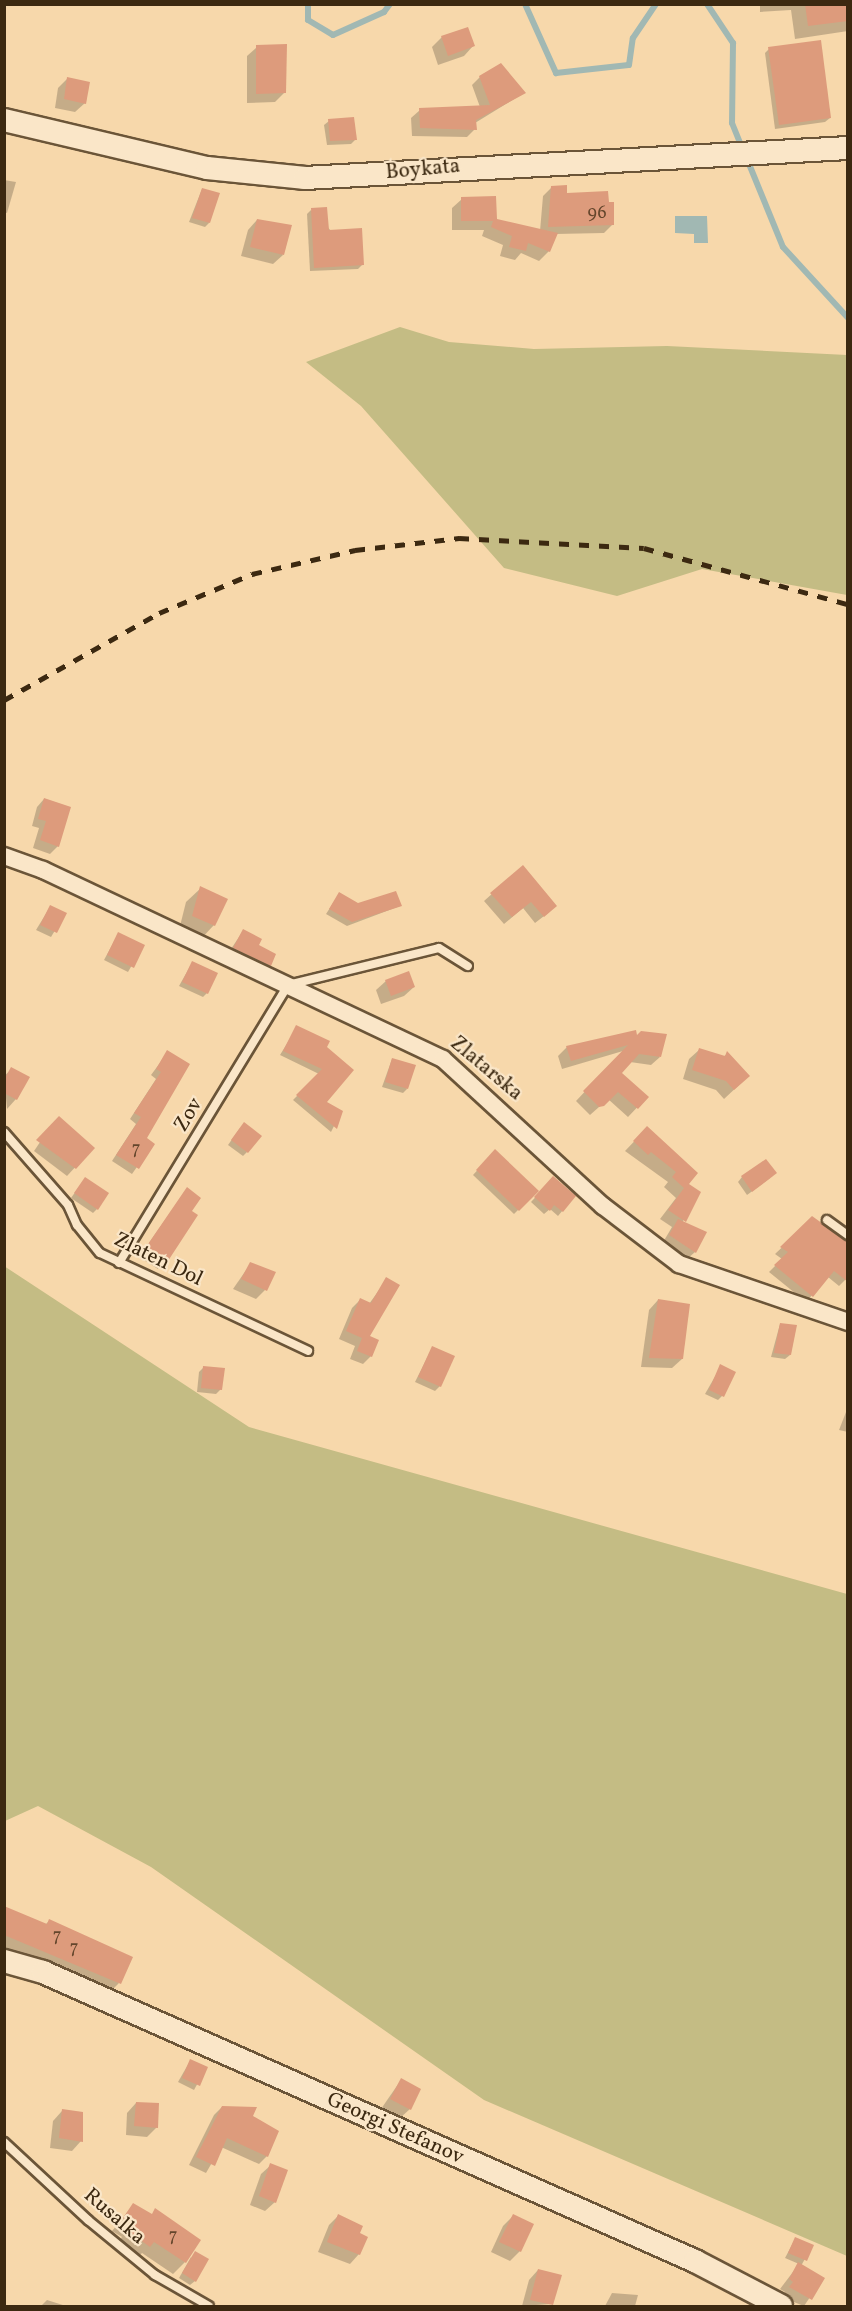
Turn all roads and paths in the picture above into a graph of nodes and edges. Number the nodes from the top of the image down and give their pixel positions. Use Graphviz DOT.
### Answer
graph roads {
  1 [pos="4,120"];
  2 [pos="848,148"];
  3 [pos="4,856"];
  4 [pos="468,966"];
  5 [pos="288,985"];
  6 [pos="4,1132"];
  7 [pos="826,1220"];
  8 [pos="848,1235"];
  9 [pos="119,1263"];
  10 [pos="848,1322"];
  11 [pos="308,1351"];
  12 [pos="4,1961"];
  13 [pos="4,2142"];
  14 [pos="209,2307"];
  15 [pos="782,2307"];
  1 -- 2 [label="street, Boykata"];
  3 -- 5 [label="street, Zlatarska"];
  4 -- 5 [label="lane"];
  5 -- 9 [label="lane, Zov"];
  5 -- 10 [label="street, Zlatarska"];
  6 -- 9 [label="lane, Zlaten Dol"];
  7 -- 8 [label="lane"];
  9 -- 11 [label="lane, Zlaten Dol"];
  12 -- 15 [label="street, Georgi Stefanov"];
  13 -- 14 [label="lane, Rusalka"];
}
